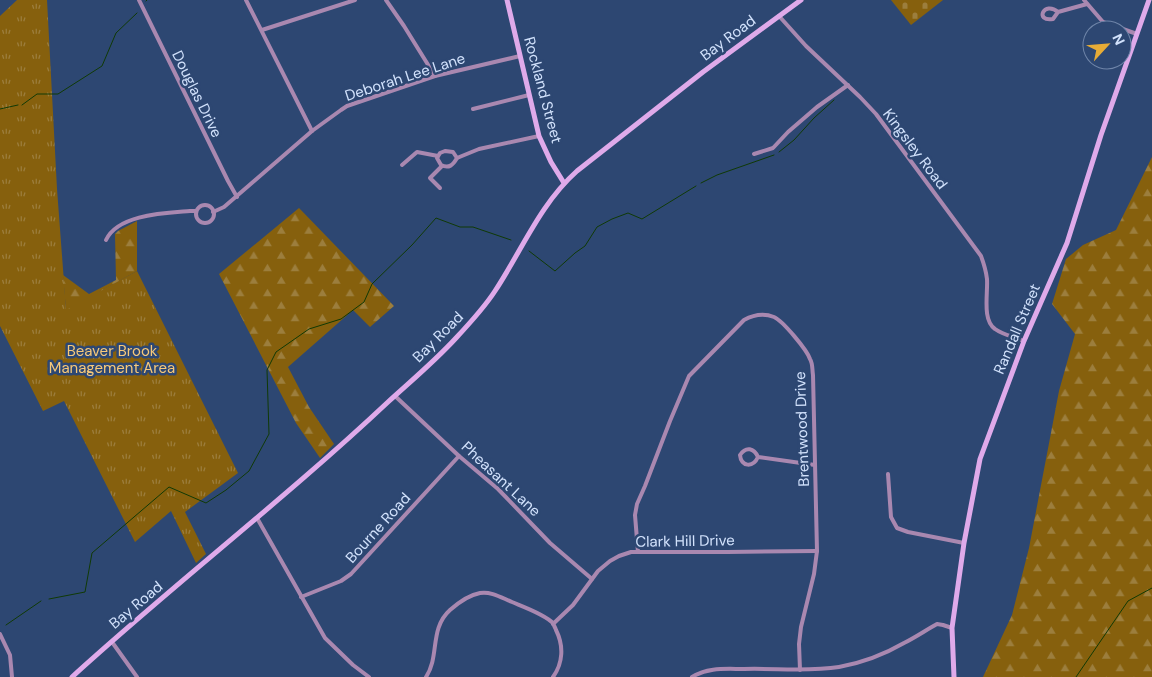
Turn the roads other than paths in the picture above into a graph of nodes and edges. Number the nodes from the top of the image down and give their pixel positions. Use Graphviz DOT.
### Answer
graph roads {
  1 [pos="139,0"];
  2 [pos="246,0"];
  3 [pos="355,0"];
  4 [pos="386,0"];
  5 [pos="507,0"];
  6 [pos="801,0"];
  7 [pos="1149,0"];
  8 [pos="1085,2"];
  9 [pos="1058,12"];
  10 [pos="779,16"];
  11 [pos="262,30"];
  12 [pos="1137,34"];
  13 [pos="520,56"];
  14 [pos="435,76"];
  15 [pos="848,85"];
  16 [pos="529,95"];
  17 [pos="472,109"];
  18 [pos="312,131"];
  19 [pos="539,136"];
  20 [pos="754,154"];
  21 [pos="438,156"];
  22 [pos="457,158"];
  23 [pos="402,165"];
  24 [pos="442,166"];
  25 [pos="564,182"];
  26 [pos="440,188"];
  27 [pos="237,197"];
  28 [pos="196,211"];
  29 [pos="213,212"];
  30 [pos="106,240"];
  31 [pos="1024,341"];
  32 [pos="394,396"];
  33 [pos="459,456"];
  34 [pos="758,457"];
  35 [pos="815,465"];
  36 [pos="888,474"];
  37 [pos="257,518"];
  38 [pos="964,543"];
  39 [pos="817,550"];
  40 [pos="638,552"];
  41 [pos="592,579"];
  42 [pos="301,597"];
  43 [pos="553,624"];
  44 [pos="952,628"];
  45 [pos="0,634"];
  46 [pos="112,642"];
  47 [pos="800,670"];
  48 [pos="12,677"];
  49 [pos="72,677"];
  50 [pos="137,677"];
  51 [pos="369,677"];
  52 [pos="426,677"];
  53 [pos="553,677"];
  54 [pos="692,677"];
  55 [pos="954,677"];
  1 -- 27 [label="street, Douglas Drive"];
  2 -- 11 [label="street"];
  3 -- 11 [label="street"];
  4 -- 14 [label="street"];
  5 -- 13 [label="main road, Rockland Street"];
  6 -- 10 [label="main road, Bay Road"];
  7 -- 12 [label="main road, Randall Street"];
  8 -- 9 [label="street"];
  8 -- 12 [label="street"];
  10 -- 15 [label="street, Kingsley Road"];
  10 -- 25 [label="main road, Bay Road"];
  11 -- 18 [label="street"];
  12 -- 31 [label="main road, Randall Street"];
  13 -- 14 [label="street, Deborah Lee Lane"];
  13 -- 16 [label="main road, Rockland Street"];
  14 -- 18 [label="street, Deborah Lee Lane"];
  15 -- 20 [label="street"];
  15 -- 31 [label="street, Kingsley Road"];
  16 -- 17 [label="street"];
  16 -- 19 [label="main road, Rockland Street"];
  18 -- 27 [label="street, Deborah Lee Lane"];
  19 -- 22 [label="street"];
  19 -- 25 [label="main road, Rockland Street"];
  21 -- 22 [label="street"];
  21 -- 23 [label="street"];
  21 -- 24 [label="street"];
  22 -- 24 [label="street"];
  24 -- 26 [label="street"];
  25 -- 32 [label="main road, Bay Road"];
  27 -- 29 [label="street, Deborah Lee Lane"];
  28 -- 29 [label="street, Deborah Lee Lane"];
  28 -- 29 [label="street, Deborah Lee Lane"];
  28 -- 30 [label="street, Deborah Lee Lane"];
  31 -- 38 [label="main road, Randall Street"];
  32 -- 33 [label="street, Pheasant Lane"];
  32 -- 37 [label="main road, Bay Road"];
  33 -- 41 [label="street, Pheasant Lane"];
  33 -- 42 [label="street, Bourne Road"];
  34 -- 34 [label="street"];
  34 -- 35 [label="street"];
  35 -- 39 [label="street, Brentwood Drive"];
  35 -- 40 [label="street, Brentwood Drive"];
  36 -- 38 [label="street"];
  37 -- 42 [label="street"];
  37 -- 46 [label="main road, Bay Road"];
  38 -- 44 [label="main road, Randall Street"];
  39 -- 40 [label="street, Clark Hill Drive"];
  39 -- 47 [label="street, Brentwood Drive"];
  40 -- 41 [label="street, Clark Hill Drive"];
  41 -- 43 [label="street, Clark Hill Drive"];
  42 -- 51 [label="street"];
  43 -- 52 [label="street"];
  43 -- 53 [label="street"];
  44 -- 47 [label="street"];
  44 -- 55 [label="main road, Randall Street"];
  45 -- 48 [label="street"];
  46 -- 49 [label="main road, Bay Road"];
  46 -- 50 [label="street"];
  47 -- 54 [label="street"];
}
